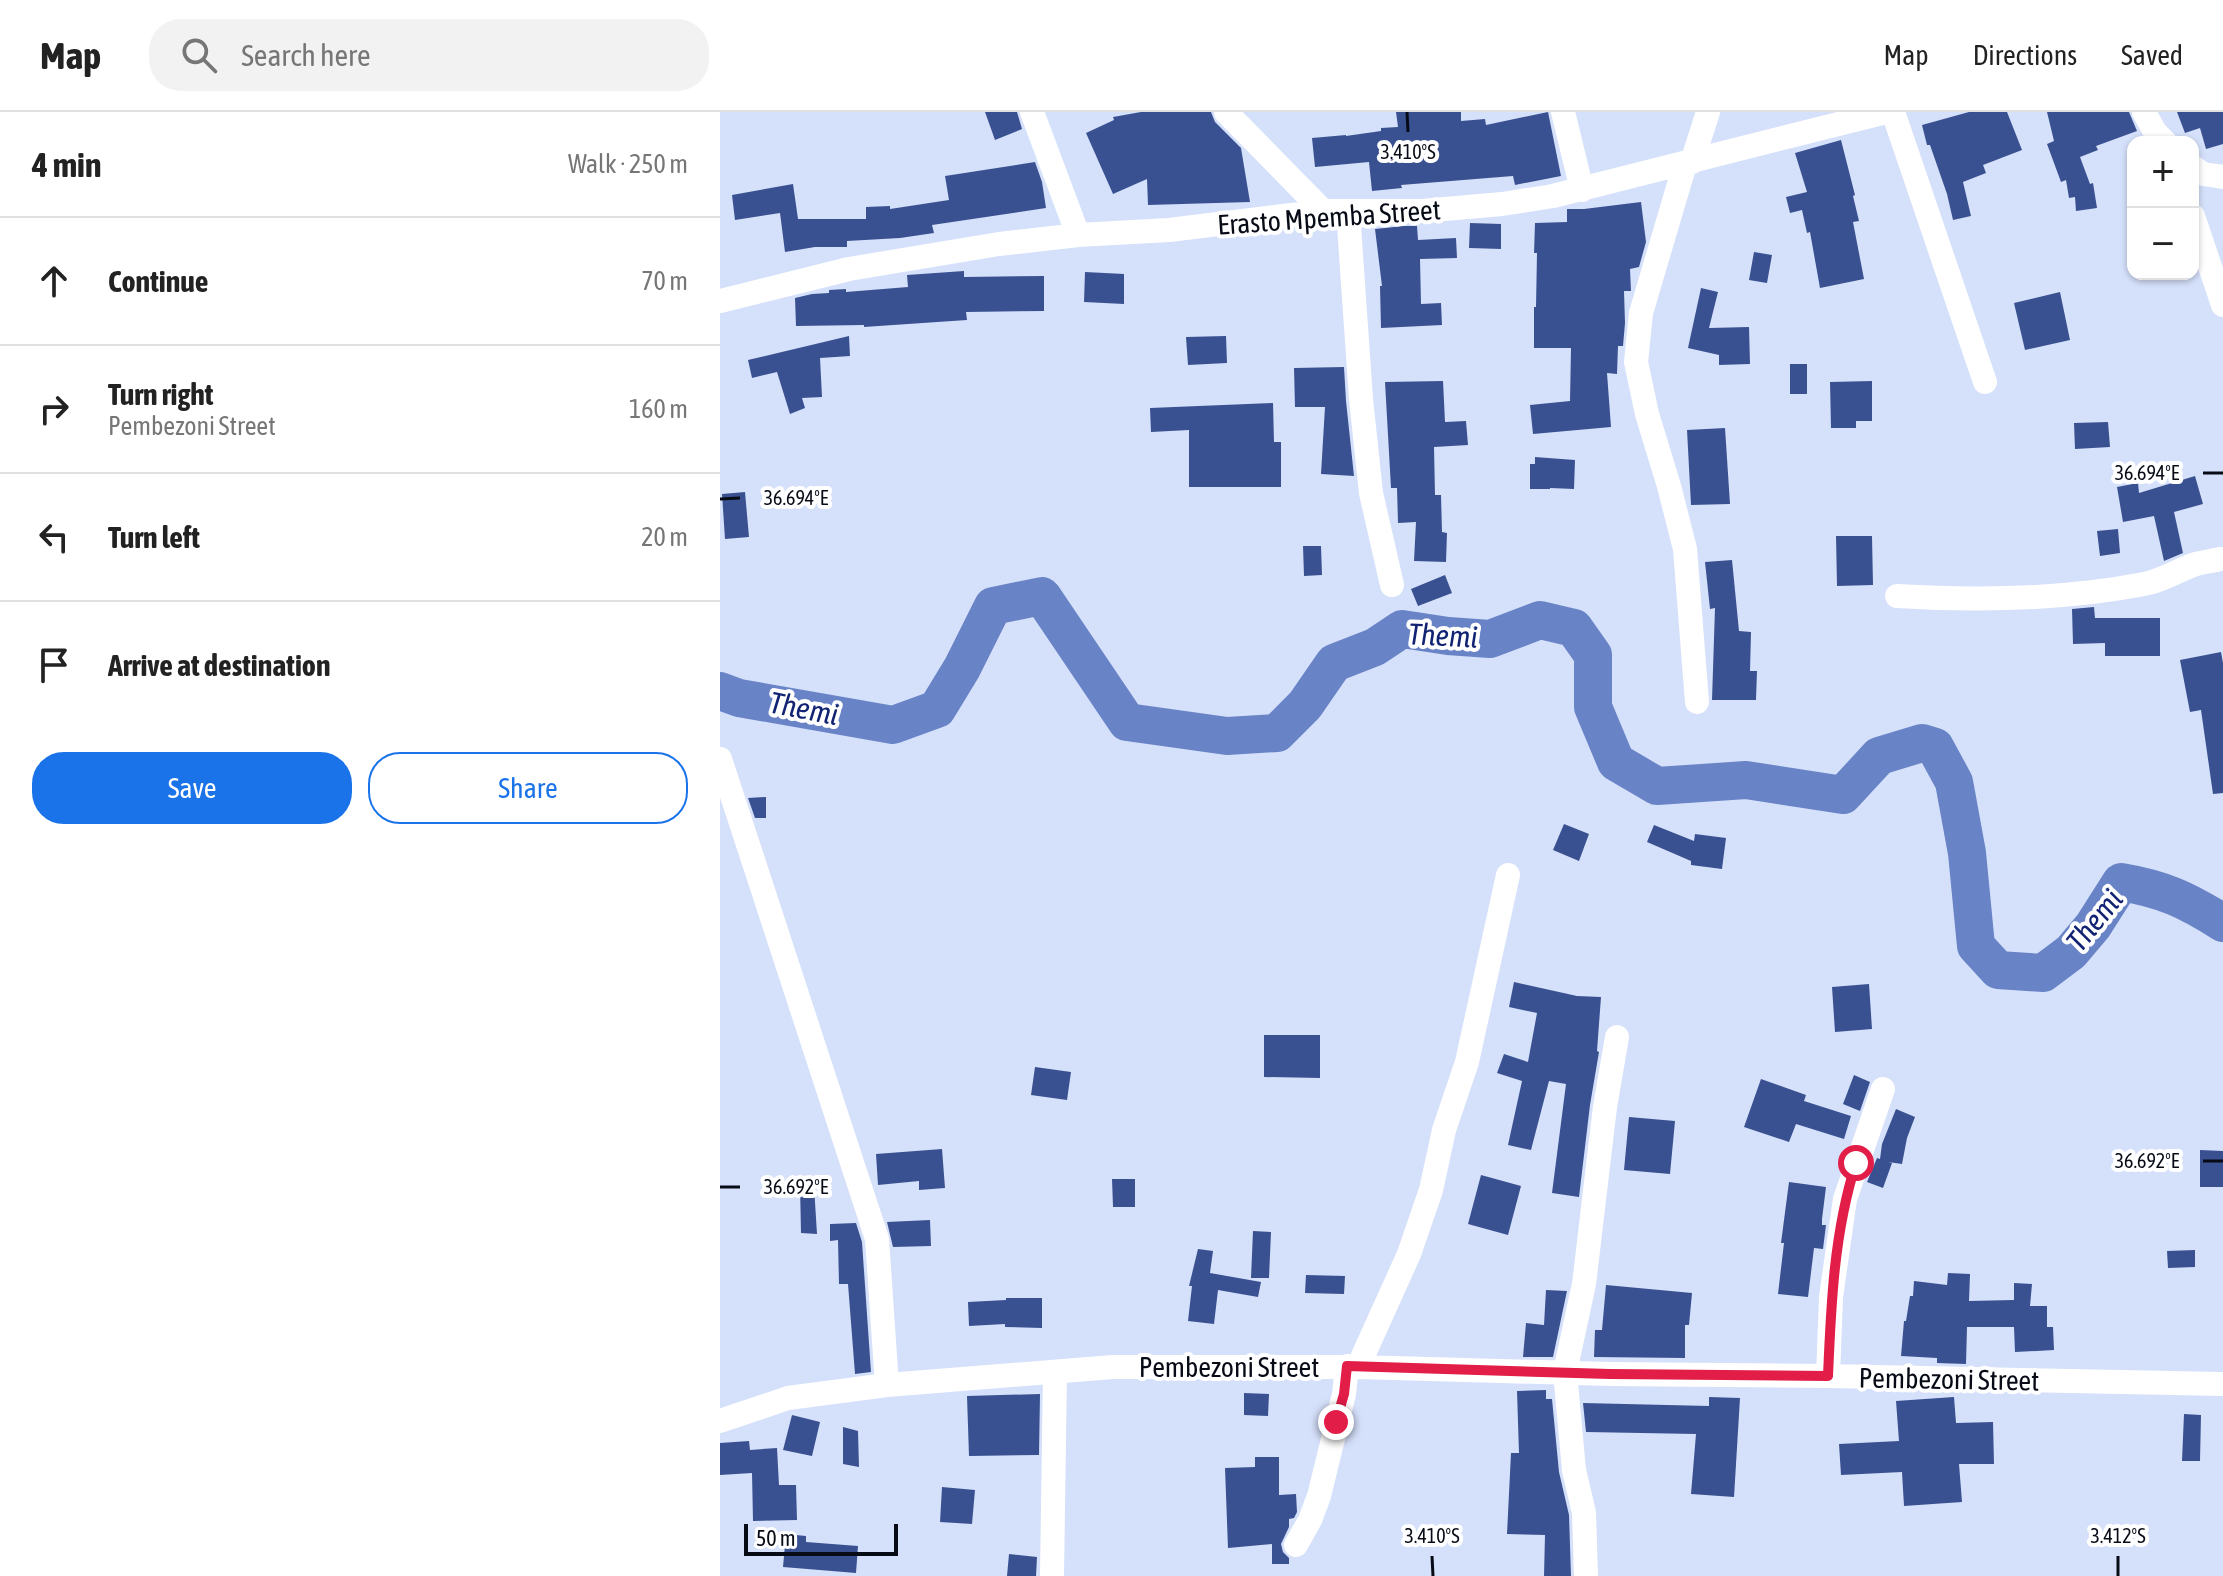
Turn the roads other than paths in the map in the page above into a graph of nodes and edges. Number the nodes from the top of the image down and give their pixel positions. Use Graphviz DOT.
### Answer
graph roads {
  1 [pos="1032,112"];
  2 [pos="1226,112"];
  3 [pos="1563,112"];
  4 [pos="1708,112"];
  5 [pos="1886,112"];
  6 [pos="1893,112"];
  7 [pos="2144,112"];
  8 [pos="2159,136"];
  9 [pos="1688,163"];
  10 [pos="2199,171"];
  11 [pos="2223,177"];
  12 [pos="1582,190"];
  13 [pos="1323,211"];
  14 [pos="1348,211"];
  15 [pos="2199,234"];
  16 [pos="1078,235"];
  17 [pos="720,301"];
  18 [pos="2223,305"];
  19 [pos="1985,382"];
  20 [pos="2222,562"];
  21 [pos="1392,585"];
  22 [pos="1897,596"];
  23 [pos="1697,702"];
  24 [pos="720,759"];
  25 [pos="1508,875"];
  26 [pos="1617,1037"];
  27 [pos="1883,1089"];
  28 [pos="1352,1366"];
  29 [pos="1055,1372"];
  30 [pos="1565,1372"];
  31 [pos="1828,1376"];
  32 [pos="2223,1384"];
  33 [pos="887,1385"];
  34 [pos="720,1421"];
  35 [pos="1296,1545"];
  36 [pos="1052,1576"];
  37 [pos="1586,1576"];
  1 -- 16 [label="street"];
  2 -- 13 [label="street"];
  3 -- 12 [label="street"];
  4 -- 9 [label="street"];
  5 -- 9 [label="street, Erasto Mpemba Street"];
  6 -- 19 [label="street"];
  7 -- 8 [label="street"];
  9 -- 12 [label="street, Erasto Mpemba Street"];
  9 -- 23 [label="street"];
  10 -- 11 [label="street"];
  12 -- 14 [label="street, Erasto Mpemba Street"];
  13 -- 14 [label="street, Erasto Mpemba Street"];
  13 -- 16 [label="street, Erasto Mpemba Street"];
  14 -- 21 [label="street"];
  15 -- 18 [label="street"];
  16 -- 17 [label="street, Erasto Mpemba Street"];
  20 -- 22 [label="street"];
  24 -- 33 [label="street"];
  25 -- 28 [label="street"];
  26 -- 30 [label="street"];
  27 -- 31 [label="street"];
  28 -- 29 [label="street, Pembezoni Street"];
  28 -- 30 [label="street, Pembezoni Street"];
  28 -- 35 [label="street"];
  29 -- 33 [label="street, Pembezoni Street"];
  29 -- 36 [label="street"];
  30 -- 31 [label="street, Pembezoni Street"];
  30 -- 37 [label="street"];
  31 -- 32 [label="street, Pembezoni Street"];
  33 -- 34 [label="street, Pembezoni Street"];
}
